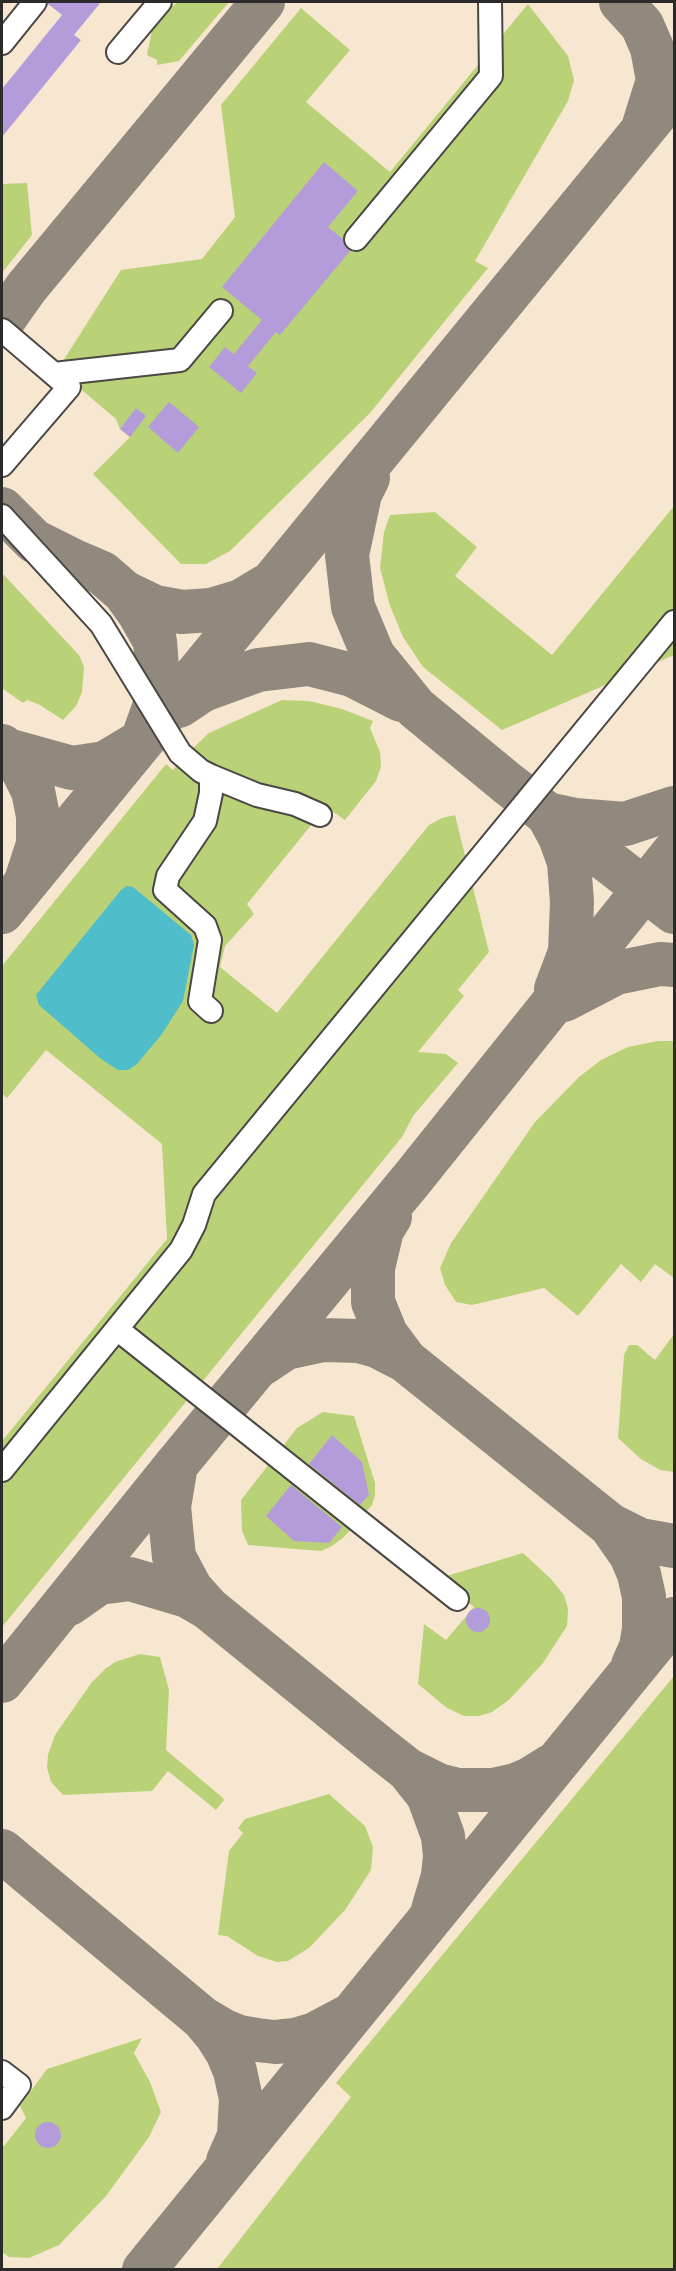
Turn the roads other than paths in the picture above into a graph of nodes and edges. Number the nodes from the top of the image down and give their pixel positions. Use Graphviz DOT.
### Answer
graph roads {
  1 [pos="35,2"];
  2 [pos="160,2"];
  3 [pos="490,2"];
  4 [pos="2,43"];
  5 [pos="118,52"];
  6 [pos="356,239"];
  7 [pos="221,311"];
  8 [pos="2,330"];
  9 [pos="54,374"];
  10 [pos="2,465"];
  11 [pos="2,516"];
  12 [pos="675,622"];
  13 [pos="211,776"];
  14 [pos="320,814"];
  15 [pos="211,1011"];
  16 [pos="117,1329"];
  17 [pos="2,1470"];
  18 [pos="457,1599"];
  19 [pos="2,2072"];
  20 [pos="2,2108"];
  1 -- 4 [label="lane"];
  2 -- 5 [label="lane"];
  3 -- 6 [label="lane"];
  7 -- 9 [label="lane"];
  8 -- 9 [label="lane"];
  9 -- 10 [label="lane"];
  11 -- 13 [label="lane"];
  12 -- 16 [label="lane"];
  13 -- 14 [label="lane"];
  13 -- 15 [label="lane"];
  16 -- 17 [label="lane"];
  16 -- 18 [label="lane"];
  19 -- 20 [label="lane"];
}
